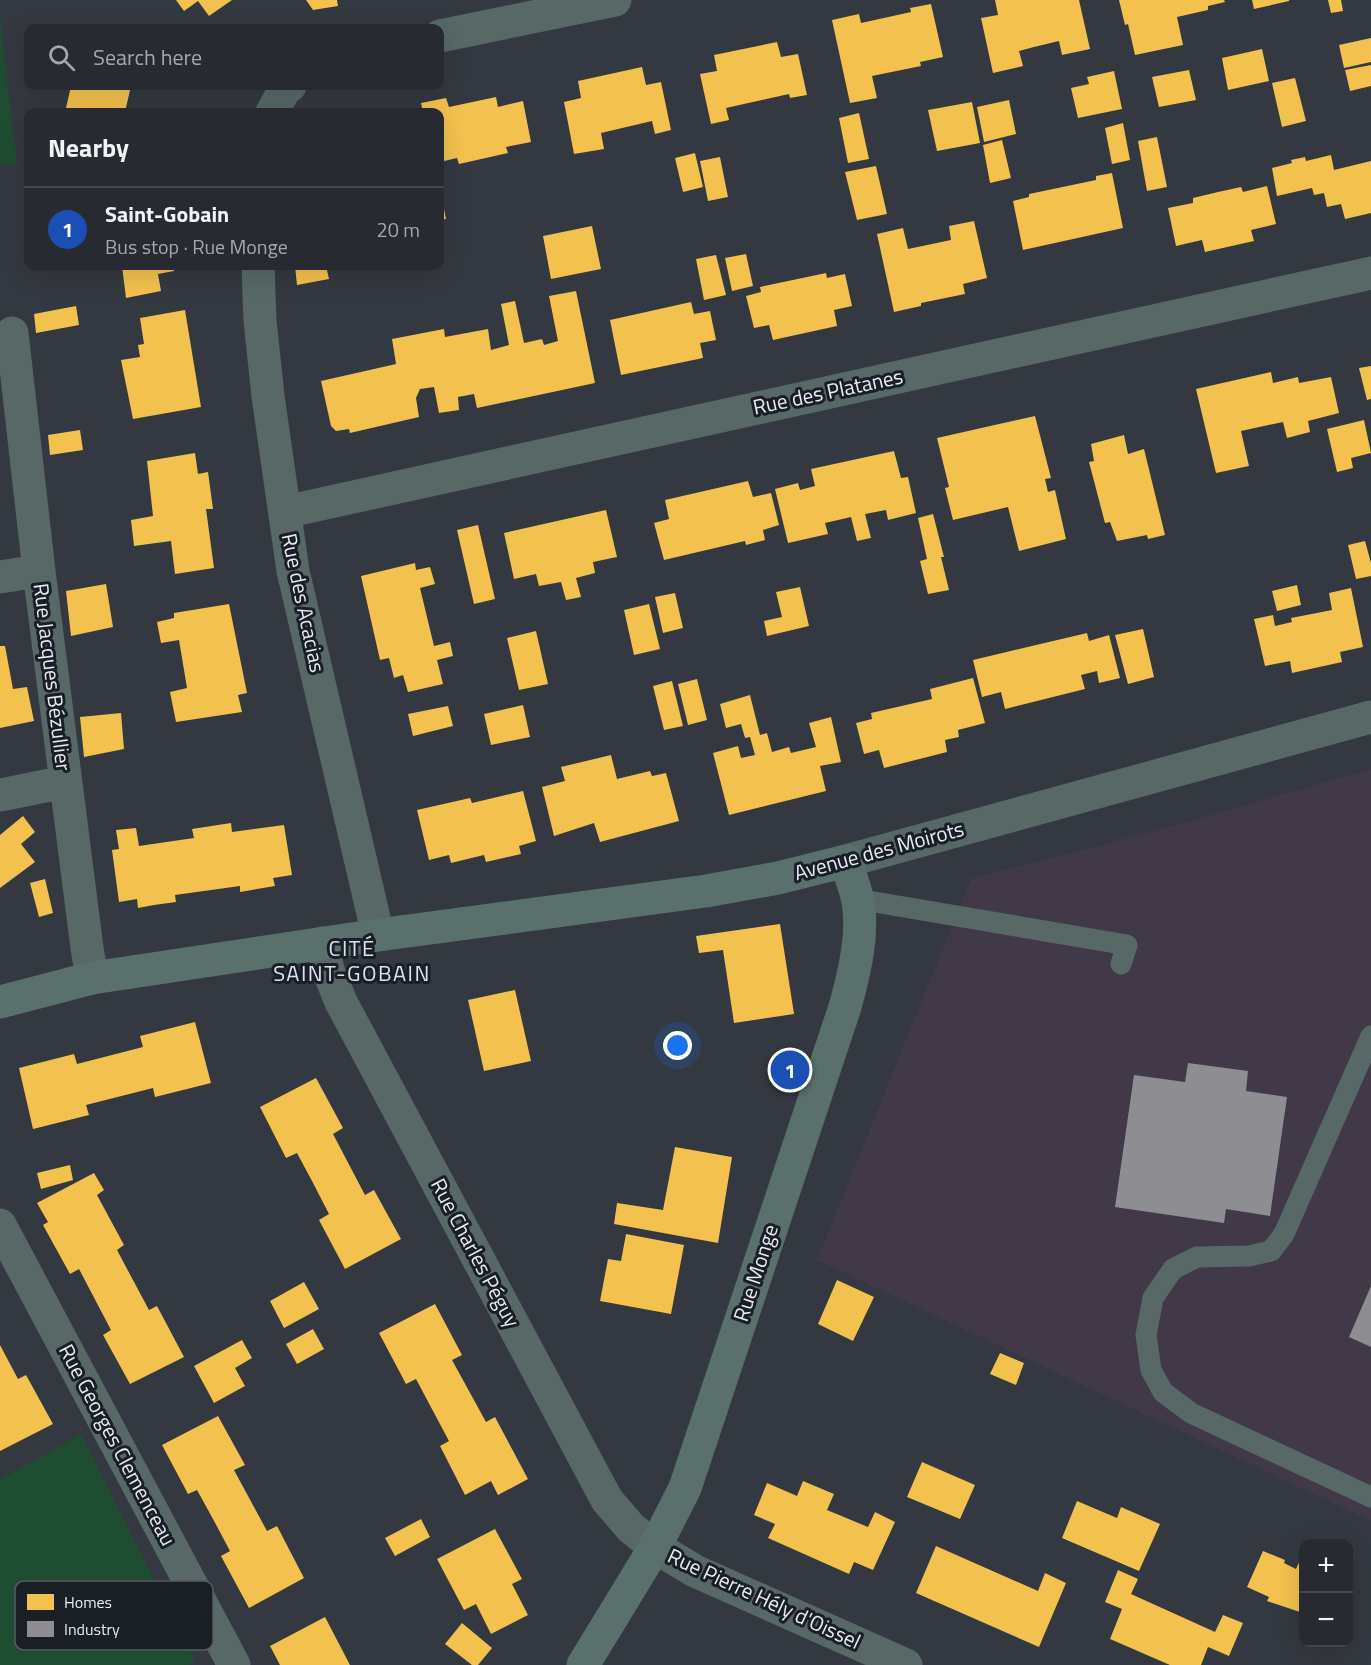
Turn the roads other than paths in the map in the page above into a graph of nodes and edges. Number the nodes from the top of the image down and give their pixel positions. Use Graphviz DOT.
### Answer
graph roads {
  1 [pos="615,0"];
  2 [pos="444,35"];
  3 [pos="284,90"];
  4 [pos="274,108"];
  5 [pos="258,270"];
  6 [pos="1371,273"];
  7 [pos="12,333"];
  8 [pos="285,512"];
  9 [pos="39,571"];
  10 [pos="0,577"];
  11 [pos="1371,717"];
  12 [pos="65,782"];
  13 [pos="0,795"];
  14 [pos="846,861"];
  15 [pos="857,898"];
  16 [pos="378,935"];
  17 [pos="322,943"];
  18 [pos="1121,964"];
  19 [pos="92,978"];
  20 [pos="0,1002"];
  21 [pos="1371,1036"];
  22 [pos="0,1225"];
  23 [pos="1371,1497"];
  24 [pos="656,1547"];
  25 [pos="189,1581"];
  26 [pos="213,1626"];
  27 [pos="234,1665"];
  28 [pos="583,1665"];
  29 [pos="906,1665"];
  1 -- 2 [label="street"];
  3 -- 4 [label="street"];
  5 -- 8 [label="street, Rue des Acacias"];
  6 -- 8 [label="street, Rue des Platanes"];
  7 -- 9 [label="street, Rue Jacques Bézullier"];
  8 -- 16 [label="street, Rue des Acacias"];
  9 -- 10 [label="street, Rue Jacques Bézullier"];
  9 -- 12 [label="street, Rue Jacques Bézullier"];
  11 -- 14 [label="street, Avenue des Moirots"];
  12 -- 13 [label="street, Rue Jacques Bézullier"];
  12 -- 19 [label="street, Rue Jacques Bézullier"];
  14 -- 15 [label="street, Rue Monge"];
  14 -- 16 [label="street, Avenue des Moirots"];
  15 -- 18 [label="lane"];
  15 -- 24 [label="street, Rue Monge"];
  16 -- 17 [label="street"];
  17 -- 19 [label="street"];
  17 -- 24 [label="street, Rue Charles Péguy"];
  19 -- 20 [label="street"];
  21 -- 23 [label="lane"];
  22 -- 25 [label="street, Rue Georges Clemenceau"];
  24 -- 28 [label="street, Rue Monge"];
  24 -- 29 [label="street, Rue Pierre Hély d'Oissel"];
  26 -- 27 [label="street, Rue Georges Clemenceau"];
}
